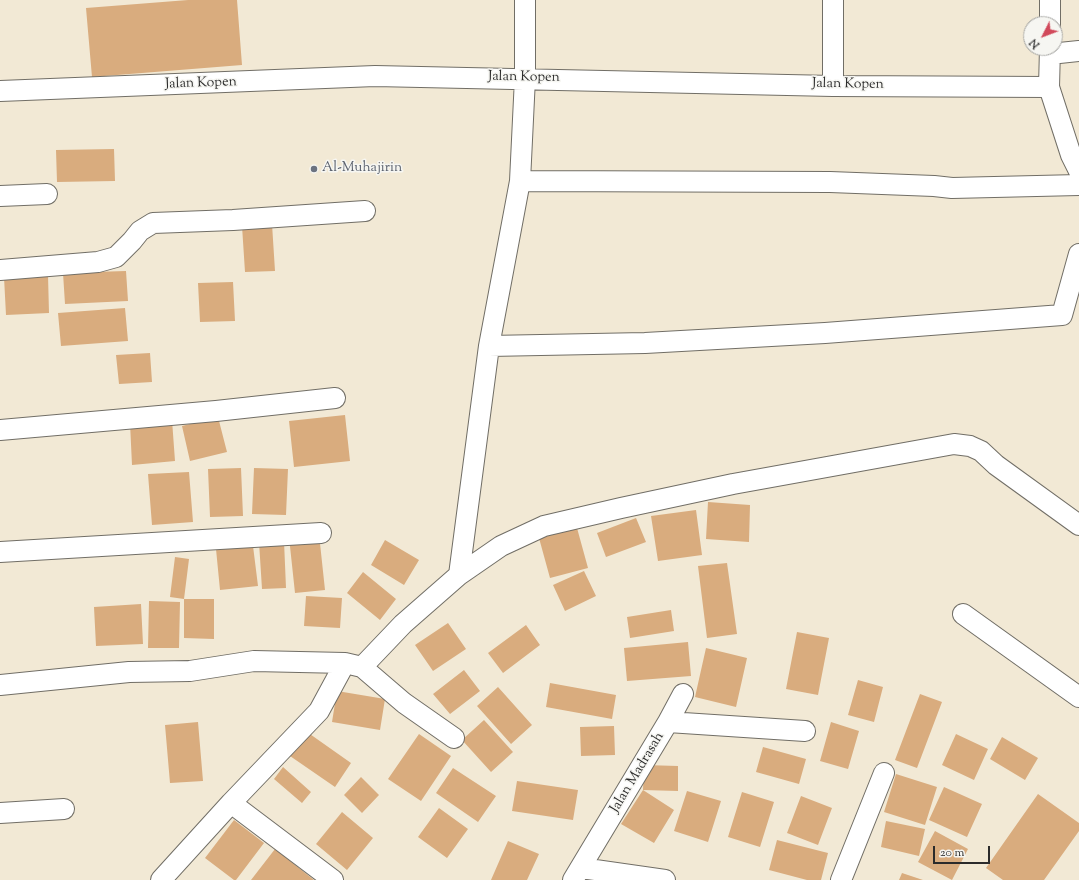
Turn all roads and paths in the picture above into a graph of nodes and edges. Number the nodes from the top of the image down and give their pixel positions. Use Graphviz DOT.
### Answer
graph roads {
  1 [pos="525,0"];
  2 [pos="833,0"];
  3 [pos="1050,0"];
  4 [pos="1050,16"];
  5 [pos="1063,51"];
  6 [pos="1079,51"];
  7 [pos="1050,56"];
  8 [pos="525,78"];
  9 [pos="833,86"];
  10 [pos="1049,87"];
  11 [pos="0,91"];
  12 [pos="1079,171"];
  13 [pos="520,181"];
  14 [pos="1079,185"];
  15 [pos="47,194"];
  16 [pos="0,196"];
  17 [pos="365,211"];
  18 [pos="1079,254"];
  19 [pos="0,270"];
  20 [pos="489,346"];
  21 [pos="335,398"];
  22 [pos="0,430"];
  23 [pos="1079,525"];
  24 [pos="321,533"];
  25 [pos="0,552"];
  26 [pos="459,575"];
  27 [pos="963,614"];
  28 [pos="354,665"];
  29 [pos="0,685"];
  30 [pos="683,694"];
  31 [pos="1079,696"];
  32 [pos="668,722"];
  33 [pos="805,731"];
  34 [pos="454,738"];
  35 [pos="884,773"];
  36 [pos="231,803"];
  37 [pos="64,809"];
  38 [pos="0,813"];
  39 [pos="577,874"];
  40 [pos="161,880"];
  41 [pos="333,880"];
  42 [pos="665,880"];
  43 [pos="841,880"];
  1 -- 8 [label="street"];
  2 -- 9 [label="street"];
  3 -- 4 [label="street"];
  5 -- 6 [label="street"];
  7 -- 10 [label="street"];
  8 -- 9 [label="street, Jalan Kopen"];
  8 -- 11 [label="street, Jalan Kopen"];
  8 -- 13 [label="street"];
  9 -- 10 [label="street, Jalan Kopen"];
  10 -- 12 [label="street"];
  13 -- 14 [label="street"];
  13 -- 20 [label="street"];
  15 -- 16 [label="street"];
  17 -- 19 [label="street"];
  18 -- 20 [label="street"];
  20 -- 26 [label="street"];
  21 -- 22 [label="street"];
  23 -- 26 [label="street"];
  24 -- 25 [label="street"];
  26 -- 28 [label="street"];
  27 -- 31 [label="street"];
  28 -- 29 [label="street"];
  28 -- 34 [label="street"];
  28 -- 36 [label="street"];
  30 -- 32 [label="street"];
  32 -- 33 [label="street, Jalan Madrasah"];
  32 -- 39 [label="street, Jalan Madrasah"];
  35 -- 43 [label="street"];
  36 -- 40 [label="street"];
  36 -- 41 [label="street"];
  37 -- 38 [label="street"];
  39 -- 42 [label="street"];
}
